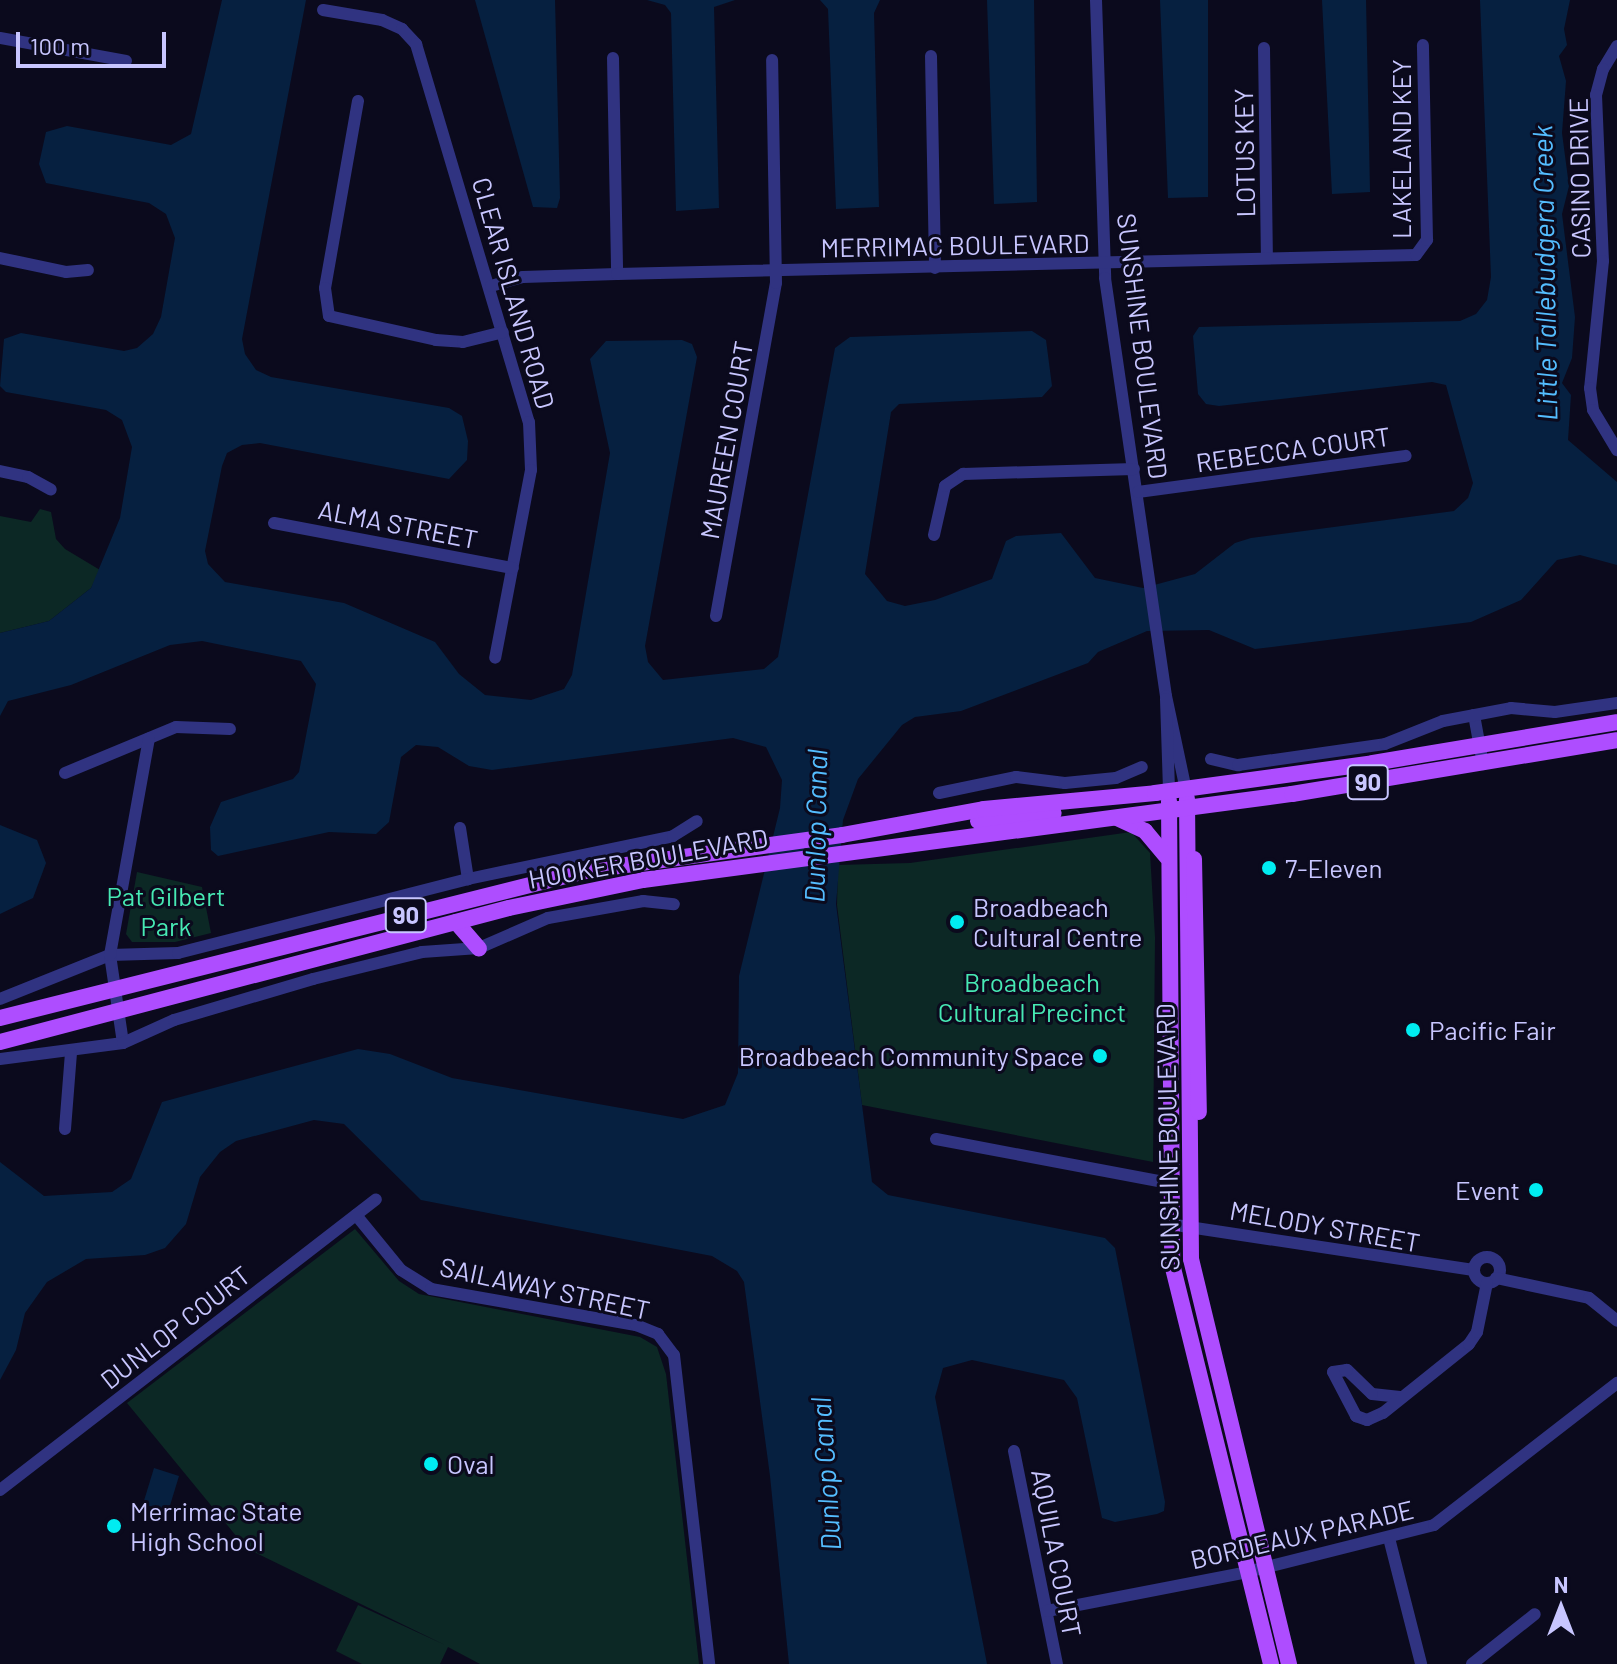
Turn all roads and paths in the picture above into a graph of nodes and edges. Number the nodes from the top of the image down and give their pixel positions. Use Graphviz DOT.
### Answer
graph roads {
  1 [pos="1096,0"];
  2 [pos="323,10"];
  3 [pos="0,38"];
  4 [pos="1423,45"];
  5 [pos="1617,46"];
  6 [pos="1264,48"];
  7 [pos="931,56"];
  8 [pos="613,58"];
  9 [pos="772,60"];
  10 [pos="126,61"];
  11 [pos="358,101"];
  12 [pos="1422,252"];
  13 [pos="0,258"];
  14 [pos="1267,258"];
  15 [pos="1103,263"];
  16 [pos="935,268"];
  17 [pos="88,270"];
  18 [pos="776,271"];
  19 [pos="617,274"];
  20 [pos="491,286"];
  21 [pos="503,332"];
  22 [pos="1617,450"];
  23 [pos="1406,456"];
  24 [pos="1134,469"];
  25 [pos="0,471"];
  26 [pos="51,490"];
  27 [pos="1138,492"];
  28 [pos="274,523"];
  29 [pos="934,535"];
  30 [pos="513,568"];
  31 [pos="716,616"];
  32 [pos="495,658"];
  33 [pos="1617,703"];
  34 [pos="1474,715"];
  35 [pos="1617,722"];
  36 [pos="230,729"];
  37 [pos="149,738"];
  38 [pos="1617,740"];
  39 [pos="1480,746"];
  40 [pos="1211,759"];
  41 [pos="1483,764"];
  42 [pos="1142,767"];
  43 [pos="65,773"];
  44 [pos="981,781"];
  45 [pos="939,793"];
  46 [pos="1181,796"];
  47 [pos="984,809"];
  48 [pos="1169,810"];
  49 [pos="1114,817"];
  50 [pos="931,819"];
  51 [pos="697,821"];
  52 [pos="460,828"];
  53 [pos="844,843"];
  54 [pos="763,853"];
  55 [pos="1167,857"];
  56 [pos="468,879"];
  57 [pos="674,904"];
  58 [pos="484,915"];
  59 [pos="456,922"];
  60 [pos="479,948"];
  61 [pos="110,955"];
  62 [pos="112,991"];
  63 [pos="0,999"];
  64 [pos="117,1013"];
  65 [pos="0,1018"];
  66 [pos="0,1042"];
  67 [pos="123,1043"];
  68 [pos="71,1053"];
  69 [pos="0,1059"];
  70 [pos="65,1129"];
  71 [pos="936,1139"];
  72 [pos="1189,1156"];
  73 [pos="1169,1183"];
  74 [pos="376,1199"];
  75 [pos="356,1215"];
  76 [pos="1169,1224"];
  77 [pos="1191,1226"];
  78 [pos="1474,1270"];
  79 [pos="1492,1280"];
  80 [pos="1617,1321"];
  81 [pos="1617,1383"];
  82 [pos="1400,1397"];
  83 [pos="1014,1451"];
  84 [pos="0,1490"];
  85 [pos="1389,1538"];
  86 [pos="1265,1568"];
  87 [pos="1247,1572"];
  88 [pos="1047,1611"];
  89 [pos="1535,1614"];
  90 [pos="709,1664"];
  91 [pos="1057,1664"];
  92 [pos="1271,1664"];
  93 [pos="1289,1664"];
  94 [pos="1421,1664"];
  95 [pos="1472,1664"];
  1 -- 15 [label="street, SUNSHINE BOULEVARD"];
  2 -- 20 [label="street, CLEAR ISLAND ROAD"];
  3 -- 10 [label="street"];
  4 -- 12 [label="street, LAKELAND KEY"];
  5 -- 22 [label="street, CASINO DRIVE"];
  6 -- 14 [label="street, LOTUS KEY"];
  7 -- 16 [label="street"];
  8 -- 19 [label="street"];
  9 -- 18 [label="street, MAUREEN COURT"];
  11 -- 21 [label="street"];
  12 -- 14 [label="street, MERRIMAC BOULEVARD"];
  13 -- 17 [label="street"];
  14 -- 15 [label="street, MERRIMAC BOULEVARD"];
  15 -- 16 [label="street, MERRIMAC BOULEVARD"];
  15 -- 24 [label="street, SUNSHINE BOULEVARD"];
  16 -- 18 [label="street, MERRIMAC BOULEVARD"];
  18 -- 19 [label="street, MERRIMAC BOULEVARD"];
  18 -- 31 [label="street, MAUREEN COURT"];
  19 -- 20 [label="street, MERRIMAC BOULEVARD"];
  20 -- 21 [label="street, CLEAR ISLAND ROAD"];
  21 -- 30 [label="street, CLEAR ISLAND ROAD"];
  23 -- 27 [label="street, REBECCA COURT"];
  24 -- 27 [label="street, SUNSHINE BOULEVARD"];
  24 -- 29 [label="street"];
  25 -- 26 [label="street"];
  27 -- 46 [label="street, SUNSHINE BOULEVARD"];
  28 -- 30 [label="street, ALMA STREET"];
  30 -- 32 [label="street, CLEAR ISLAND ROAD"];
  33 -- 34 [label="street"];
  34 -- 39 [label="street"];
  34 -- 40 [label="street"];
  35 -- 39 [label="main road, HOOKER BOULEVARD / 90"];
  36 -- 37 [label="street"];
  37 -- 43 [label="street"];
  37 -- 61 [label="street"];
  38 -- 41 [label="main road, HOOKER BOULEVARD / 90"];
  39 -- 41 [label="street"];
  39 -- 46 [label="main road, HOOKER BOULEVARD / 90"];
  41 -- 46 [label="main road, HOOKER BOULEVARD / 90"];
  42 -- 44 [label="street"];
  44 -- 45 [label="street"];
  44 -- 47 [label="street"];
  46 -- 47 [label="main road, HOOKER BOULEVARD / 90"];
  46 -- 48 [label="main road, HOOKER BOULEVARD / 90"];
  46 -- 72 [label="main road, SUNSHINE BOULEVARD"];
  47 -- 50 [label="main road, HOOKER BOULEVARD / 90"];
  48 -- 49 [label="main road, HOOKER BOULEVARD / 90"];
  48 -- 55 [label="main road, SUNSHINE BOULEVARD"];
  49 -- 53 [label="main road, HOOKER BOULEVARD / 90"];
  49 -- 55 [label="main road"];
  50 -- 53 [label="main road, HOOKER BOULEVARD / 90"];
  50 -- 72 [label="main road"];
  51 -- 56 [label="street, HOOKER BOULEVARD"];
  52 -- 56 [label="street"];
  53 -- 54 [label="main road, HOOKER BOULEVARD / 90"];
  54 -- 58 [label="main road, HOOKER BOULEVARD / 90"];
  54 -- 62 [label="main road, HOOKER BOULEVARD / 90"];
  55 -- 73 [label="main road, SUNSHINE BOULEVARD"];
  56 -- 61 [label="street, HOOKER BOULEVARD"];
  57 -- 60 [label="street, HOOKER BOULEVARD"];
  58 -- 59 [label="main road, HOOKER BOULEVARD / 90"];
  58 -- 60 [label="main road"];
  59 -- 60 [label="main road"];
  59 -- 64 [label="main road, HOOKER BOULEVARD / 90"];
  60 -- 67 [label="street, HOOKER BOULEVARD"];
  61 -- 62 [label="street"];
  61 -- 63 [label="street, HOOKER BOULEVARD"];
  62 -- 64 [label="street"];
  62 -- 65 [label="main road, HOOKER BOULEVARD / 90"];
  64 -- 66 [label="main road, HOOKER BOULEVARD / 90"];
  64 -- 67 [label="street"];
  67 -- 68 [label="street, HOOKER BOULEVARD"];
  68 -- 69 [label="street, HOOKER BOULEVARD"];
  68 -- 70 [label="street"];
  71 -- 73 [label="street"];
  72 -- 77 [label="main road, SUNSHINE BOULEVARD"];
  73 -- 76 [label="main road, SUNSHINE BOULEVARD"];
  74 -- 75 [label="street, DUNLOP COURT"];
  75 -- 84 [label="street, DUNLOP COURT"];
  75 -- 90 [label="street, SAILAWAY STREET"];
  76 -- 77 [label="street, MELODY STREET"];
  76 -- 87 [label="main road, SUNSHINE BOULEVARD"];
  77 -- 78 [label="street, MELODY STREET"];
  77 -- 86 [label="main road, SUNSHINE BOULEVARD"];
  78 -- 79 [label="street"];
  78 -- 79 [label="street, MELODY STREET"];
  79 -- 80 [label="street"];
  79 -- 82 [label="street"];
  81 -- 85 [label="street, BORDEAUX PARADE"];
  82 -- 82 [label="street"];
  83 -- 88 [label="street, AQUILA COURT"];
  85 -- 86 [label="street, BORDEAUX PARADE"];
  85 -- 94 [label="street"];
  86 -- 87 [label="street, BORDEAUX PARADE"];
  86 -- 93 [label="main road, SUNSHINE BOULEVARD"];
  87 -- 88 [label="street, BORDEAUX PARADE"];
  87 -- 92 [label="main road, SUNSHINE BOULEVARD"];
  88 -- 91 [label="street, AQUILA COURT"];
  89 -- 95 [label="street"];
}
